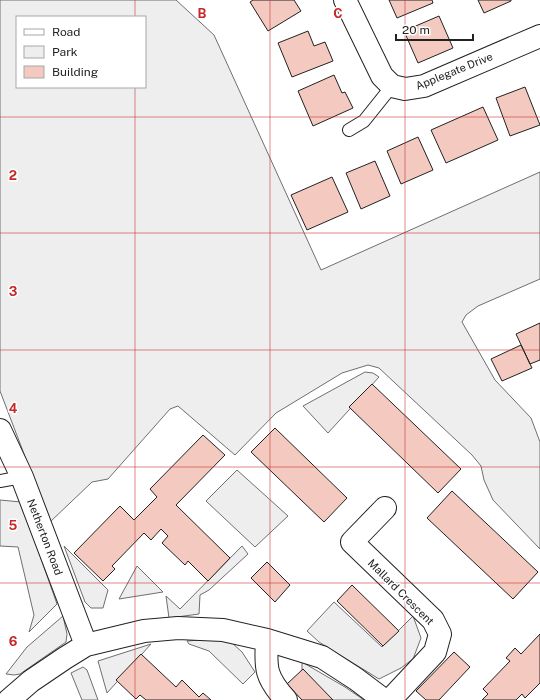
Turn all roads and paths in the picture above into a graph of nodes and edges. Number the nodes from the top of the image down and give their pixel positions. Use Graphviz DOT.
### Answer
graph roads {
  1 [pos="345,0"];
  2 [pos="540,36"];
  3 [pos="392,86"];
  4 [pos="349,130"];
  5 [pos="0,430"];
  6 [pos="22,478"];
  7 [pos="0,481"];
  8 [pos="385,508"];
  9 [pos="267,640"];
  10 [pos="86,645"];
  11 [pos="9,700"];
  12 [pos="286,700"];
  13 [pos="384,700"];
  14 [pos="390,700"];
  1 -- 3 [label="street"];
  2 -- 3 [label="street, Applegate Drive"];
  3 -- 4 [label="lane"];
  5 -- 6 [label="street, Netherton Road"];
  6 -- 7 [label="lane"];
  6 -- 10 [label="street, Netherton Road"];
  8 -- 14 [label="street, Mallard Crescent"];
  9 -- 10 [label="street"];
  9 -- 12 [label="street"];
  9 -- 13 [label="street"];
  10 -- 11 [label="street"];
}
